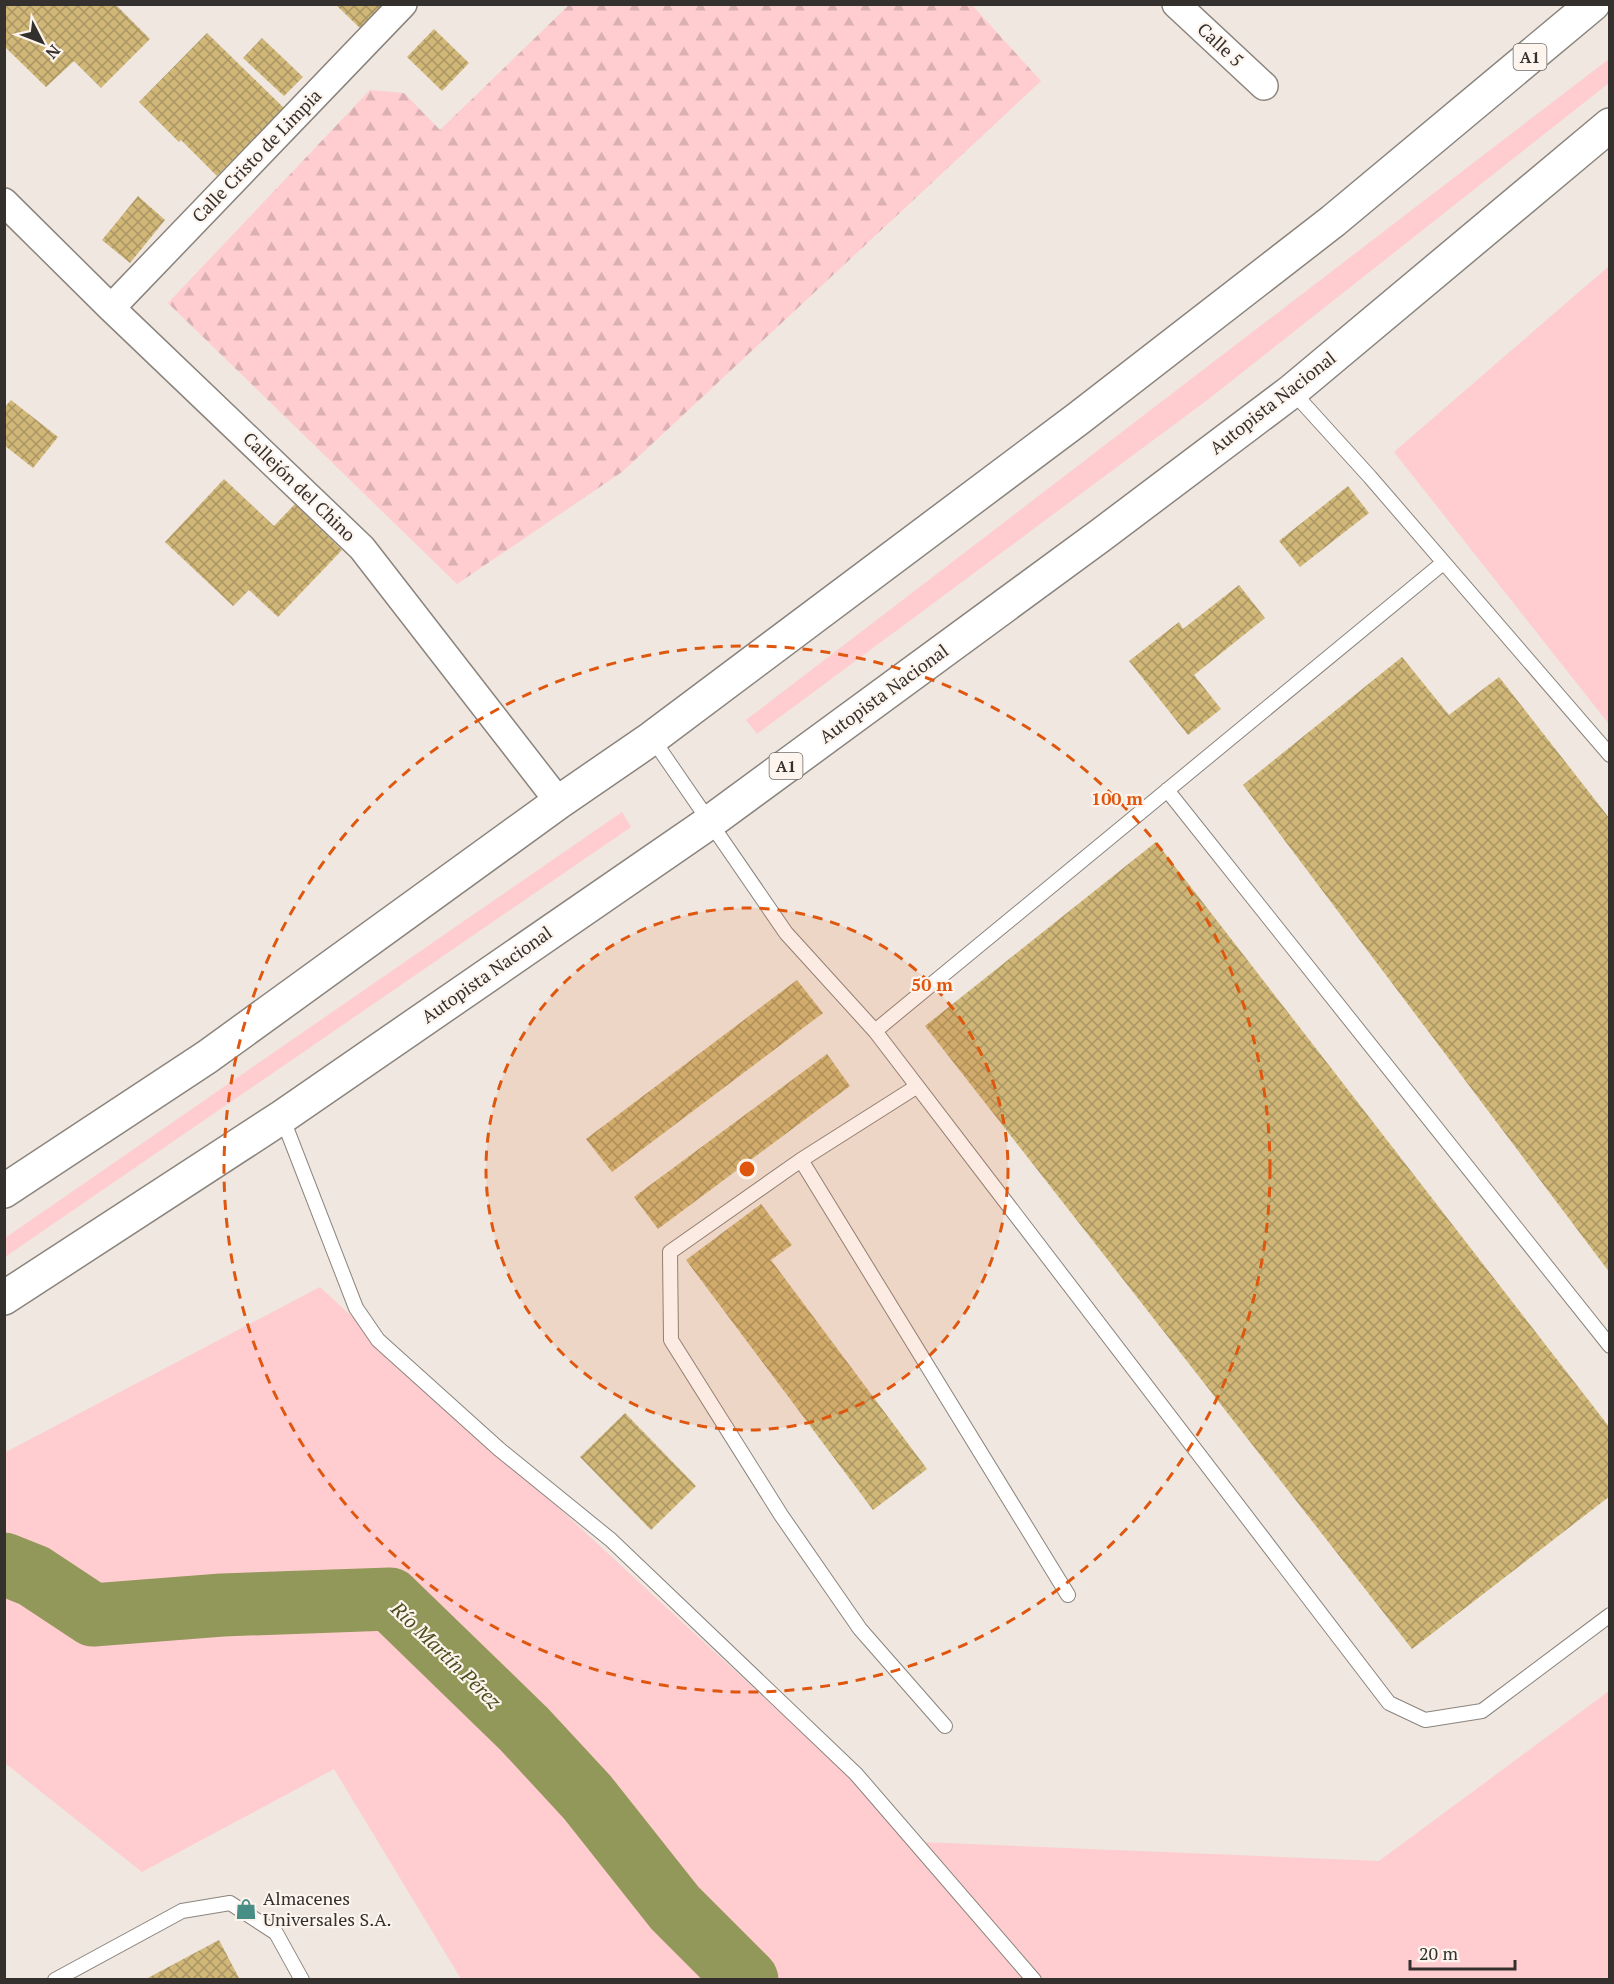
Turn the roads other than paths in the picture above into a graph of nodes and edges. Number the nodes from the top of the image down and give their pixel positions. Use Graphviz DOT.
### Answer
graph roads {
  1 [pos="403,4"];
  2 [pos="1176,4"];
  3 [pos="1593,4"];
  4 [pos="1264,86"];
  5 [pos="1610,125"];
  6 [pos="4,202"];
  7 [pos="111,308"];
  8 [pos="1292,391"];
  9 [pos="1443,563"];
  10 [pos="652,738"];
  11 [pos="1610,755"];
  12 [pos="1167,790"];
  13 [pos="559,802"];
  14 [pos="710,822"];
  15 [pos="875,1031"];
  16 [pos="916,1087"];
  17 [pos="282,1117"];
  18 [pos="801,1160"];
  19 [pos="4,1191"];
  20 [pos="4,1298"];
  21 [pos="1610,1346"];
  22 [pos="1068,1595"];
  23 [pos="1610,1615"];
  24 [pos="945,1726"];
  25 [pos="55,1980"];
  26 [pos="302,1980"];
  27 [pos="1034,1980"];
  1 -- 7 [label="street, Calle Cristo de Limpia"];
  2 -- 4 [label="street, Calle 5"];
  3 -- 10 [label="highway, A1"];
  5 -- 8 [label="highway, Autopista Nacional / A1"];
  6 -- 7 [label="street, Callejón del Chino"];
  7 -- 13 [label="street, Callejón del Chino"];
  8 -- 9 [label="lane"];
  8 -- 14 [label="highway, Autopista Nacional / A1"];
  9 -- 11 [label="lane"];
  9 -- 12 [label="lane"];
  10 -- 13 [label="highway, A1"];
  10 -- 14 [label="lane"];
  12 -- 15 [label="lane"];
  12 -- 21 [label="lane"];
  13 -- 19 [label="highway, A1"];
  14 -- 15 [label="lane"];
  14 -- 17 [label="highway, Autopista Nacional / A1"];
  15 -- 16 [label="lane"];
  16 -- 18 [label="lane"];
  16 -- 23 [label="lane"];
  17 -- 20 [label="highway, Autopista Nacional / A1"];
  17 -- 27 [label="lane"];
  18 -- 22 [label="lane"];
  18 -- 24 [label="lane"];
  25 -- 26 [label="lane"];
}
